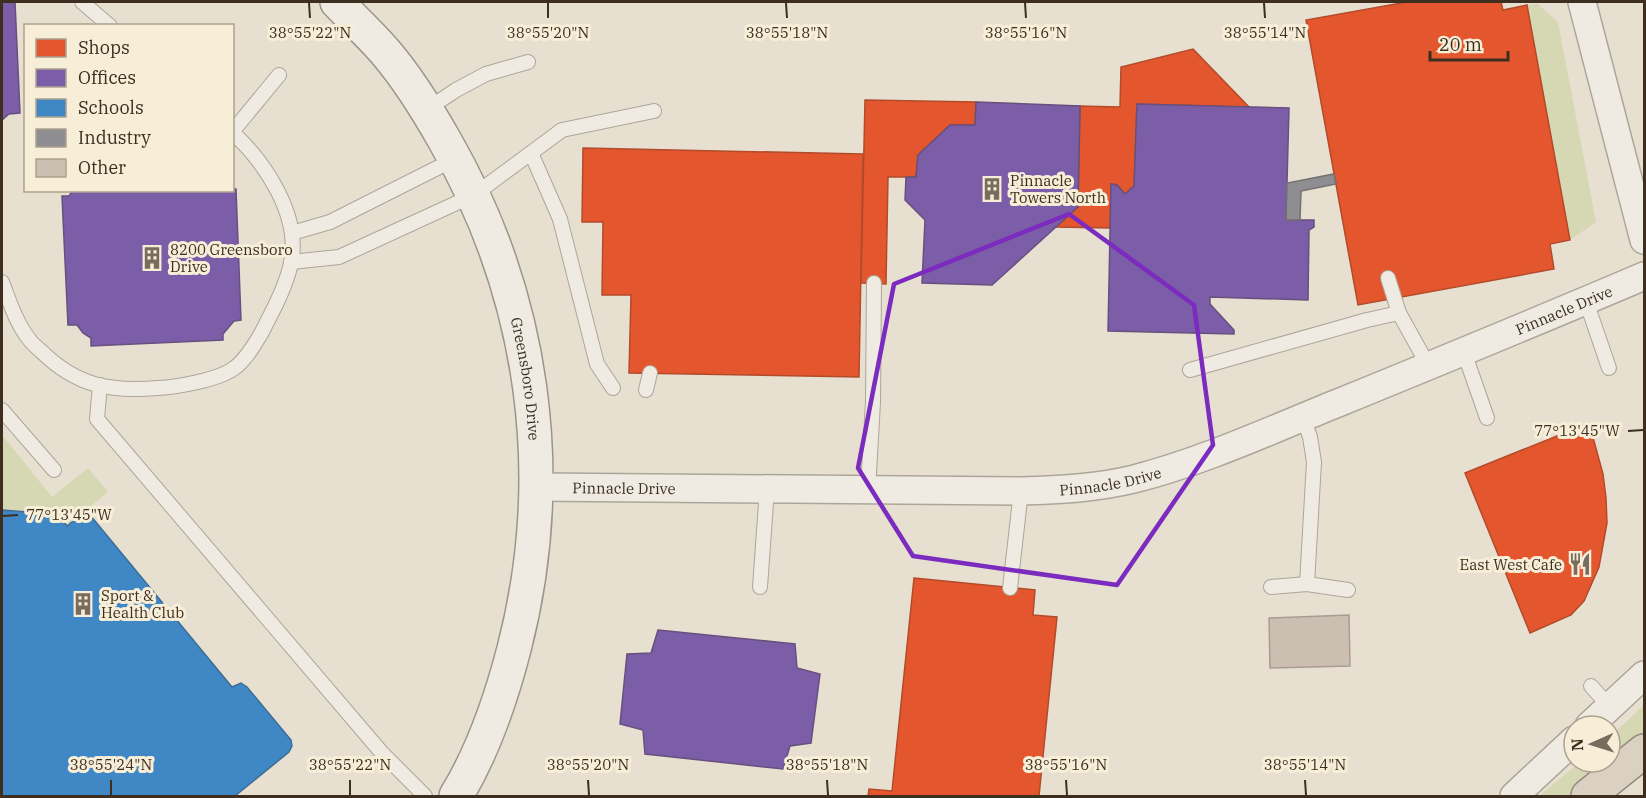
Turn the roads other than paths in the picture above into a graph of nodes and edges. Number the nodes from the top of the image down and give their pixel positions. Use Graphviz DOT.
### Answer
graph roads {
  1 [pos="82,2"];
  2 [pos="337,2"];
  3 [pos="1582,2"];
  4 [pos="108,24"];
  5 [pos="528,62"];
  6 [pos="279,75"];
  7 [pos="426,110"];
  8 [pos="654,111"];
  9 [pos="234,130"];
  10 [pos="234,134"];
  11 [pos="531,153"];
  12 [pos="455,159"];
  13 [pos="474,195"];
  14 [pos="292,233"];
  15 [pos="1644,240"];
  16 [pos="291,262"];
  17 [pos="1644,276"];
  18 [pos="1388,278"];
  19 [pos="2,282"];
  20 [pos="874,284"];
  21 [pos="1586,301"];
  22 [pos="1399,313"];
  23 [pos="1464,352"];
  24 [pos="1429,367"];
  25 [pos="1609,368"];
  26 [pos="1190,370"];
  27 [pos="650,373"];
  28 [pos="100,385"];
  29 [pos="614,388"];
  30 [pos="646,390"];
  31 [pos="2,410"];
  32 [pos="1303,417"];
  33 [pos="1487,418"];
  34 [pos="54,470"];
  35 [pos="537,487"];
  36 [pos="767,489"];
  37 [pos="868,490"];
  38 [pos="1021,491"];
  39 [pos="1307,584"];
  40 [pos="760,587"];
  41 [pos="1271,587"];
  42 [pos="1010,588"];
  43 [pos="1348,590"];
  44 [pos="1644,675"];
  45 [pos="1591,686"];
  46 [pos="1610,707"];
  47 [pos="1602,714"];
  48 [pos="1562,751"];
  49 [pos="1644,751"];
  50 [pos="425,796"];
  51 [pos="456,796"];
  52 [pos="1514,796"];
  53 [pos="1588,796"];
  1 -- 4 [label="lane"];
  2 -- 7 [label="street, Greensboro Drive"];
  3 -- 15 [label="street"];
  5 -- 7 [label="lane"];
  6 -- 9 [label="lane"];
  7 -- 12 [label="street, Greensboro Drive"];
  8 -- 11 [label="lane"];
  10 -- 14 [label="lane"];
  11 -- 13 [label="lane"];
  11 -- 29 [label="lane"];
  12 -- 13 [label="street, Greensboro Drive"];
  12 -- 14 [label="lane"];
  13 -- 16 [label="lane"];
  13 -- 35 [label="street, Greensboro Drive"];
  14 -- 16 [label="lane"];
  16 -- 28 [label="lane"];
  17 -- 21 [label="street, Pinnacle Drive"];
  18 -- 22 [label="lane"];
  19 -- 28 [label="lane"];
  20 -- 37 [label="lane"];
  21 -- 23 [label="street, Pinnacle Drive"];
  21 -- 25 [label="lane"];
  22 -- 24 [label="lane"];
  22 -- 26 [label="lane"];
  23 -- 24 [label="street, Pinnacle Drive"];
  23 -- 33 [label="lane"];
  24 -- 32 [label="street, Pinnacle Drive"];
  27 -- 30 [label="lane"];
  28 -- 50 [label="lane"];
  31 -- 34 [label="lane"];
  32 -- 38 [label="street, Pinnacle Drive"];
  32 -- 39 [label="lane"];
  35 -- 36 [label="street, Pinnacle Drive"];
  35 -- 51 [label="street, Greensboro Drive"];
  36 -- 37 [label="street, Pinnacle Drive"];
  36 -- 40 [label="lane"];
  37 -- 38 [label="street, Pinnacle Drive"];
  38 -- 42 [label="lane"];
  39 -- 41 [label="lane"];
  39 -- 43 [label="lane"];
  44 -- 46 [label="street"];
  45 -- 46 [label="lane"];
  46 -- 47 [label="street"];
  48 -- 52 [label="street"];
  49 -- 53 [label="highway"];
}
